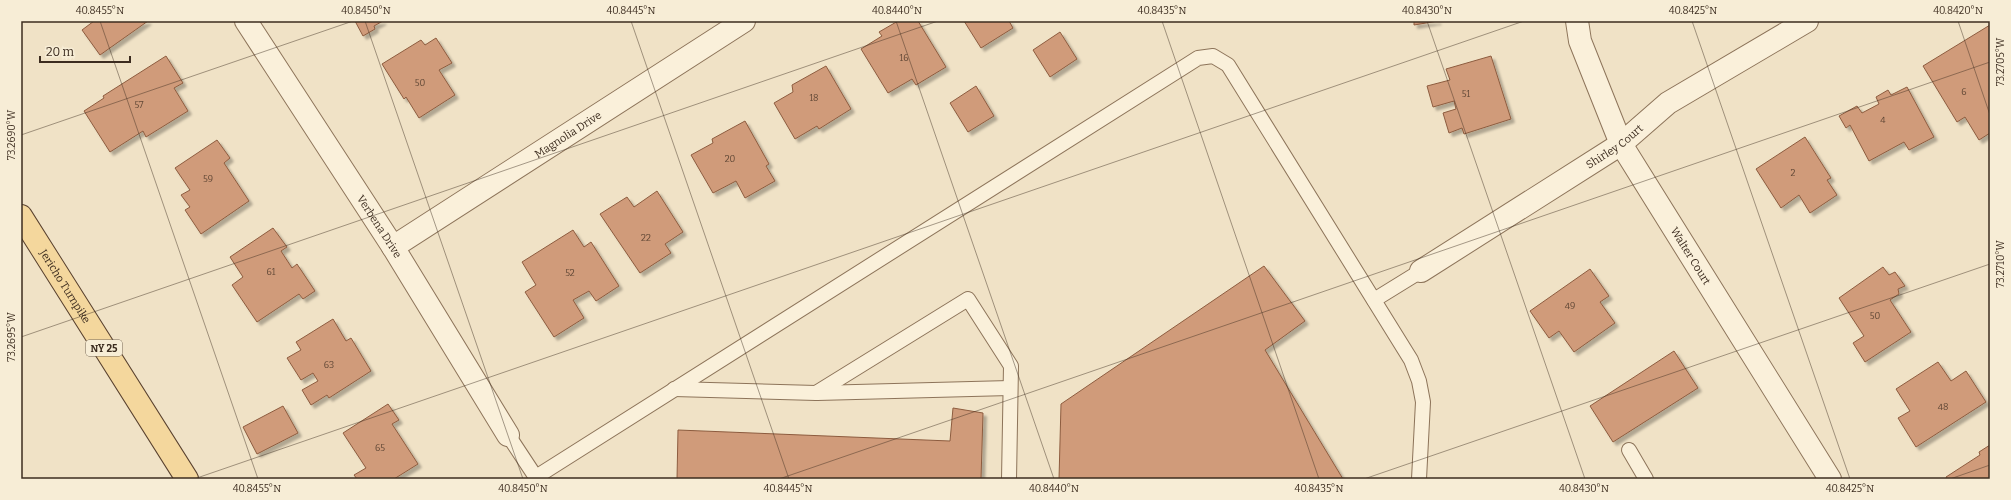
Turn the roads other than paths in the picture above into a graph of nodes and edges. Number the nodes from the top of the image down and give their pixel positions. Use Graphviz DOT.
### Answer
graph roads {
  1 [pos="246,21"];
  2 [pos="744,21"];
  3 [pos="1577,21"];
  4 [pos="1808,21"];
  5 [pos="1621,144"];
  6 [pos="21,216"];
  7 [pos="393,247"];
  8 [pos="1421,272"];
  9 [pos="1374,300"];
  10 [pos="1010,388"];
  11 [pos="674,389"];
  12 [pos="816,393"];
  13 [pos="508,435"];
  14 [pos="1629,450"];
  15 [pos="536,478"];
  16 [pos="187,479"];
  17 [pos="1009,479"];
  18 [pos="1419,479"];
  19 [pos="1646,479"];
  20 [pos="1830,479"];
  1 -- 7 [label="street, Verbena Drive"];
  2 -- 7 [label="street, Magnolia Drive"];
  3 -- 5 [label="street, Walter Court"];
  4 -- 5 [label="street, Shirley Court"];
  5 -- 8 [label="street, Shirley Court"];
  5 -- 20 [label="street, Walter Court"];
  6 -- 16 [label="main road, Jericho Turnpike / NY 25"];
  7 -- 13 [label="street, Verbena Drive"];
  8 -- 9 [label="lane"];
  9 -- 11 [label="lane"];
  9 -- 18 [label="lane"];
  10 -- 12 [label="lane"];
  10 -- 12 [label="lane"];
  10 -- 17 [label="lane"];
  11 -- 12 [label="lane"];
  11 -- 15 [label="lane"];
  13 -- 15 [label="lane"];
  14 -- 19 [label="lane"];
}
